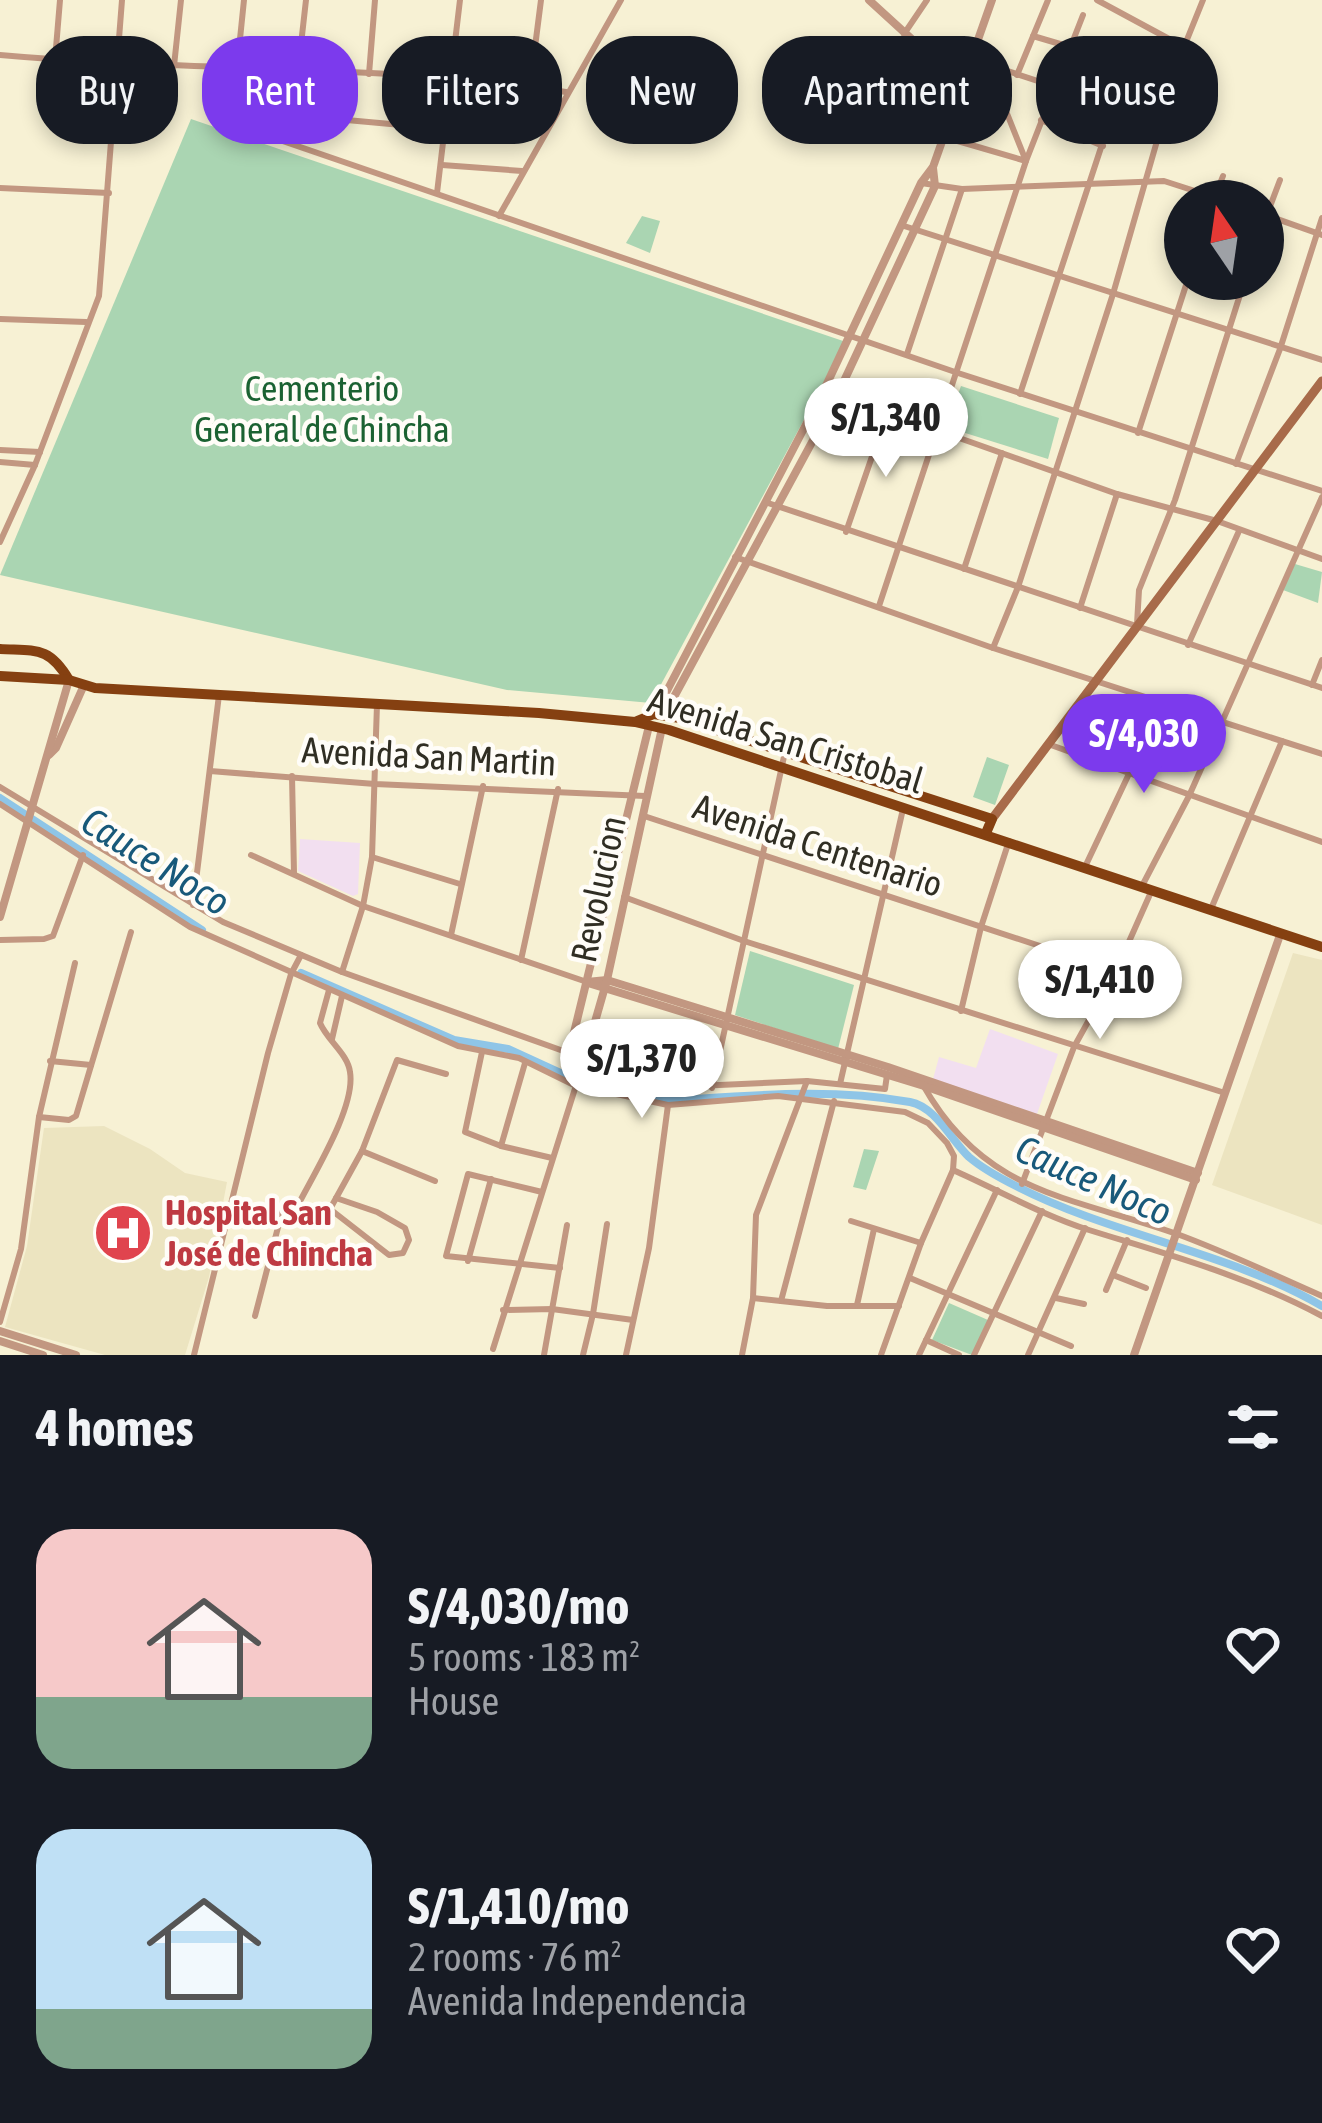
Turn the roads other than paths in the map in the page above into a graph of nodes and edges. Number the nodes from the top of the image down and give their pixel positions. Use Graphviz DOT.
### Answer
graph roads {
  1 [pos="60,0"];
  2 [pos="122,0"];
  3 [pos="182,0"];
  4 [pos="244,0"];
  5 [pos="306,0"];
  6 [pos="375,0"];
  7 [pos="460,0"];
  8 [pos="541,0"];
  9 [pos="621,0"];
  10 [pos="869,0"];
  11 [pos="927,0"];
  12 [pos="992,0"];
  13 [pos="1048,0"];
  14 [pos="1097,0"];
  15 [pos="1130,0"];
  16 [pos="1201,1"];
  17 [pos="1083,15"];
  18 [pos="1124,15"];
  19 [pos="904,34"];
  20 [pos="57,36"];
  21 [pos="118,36"];
  22 [pos="178,36"];
  23 [pos="240,36"];
  24 [pos="302,36"];
  25 [pos="456,36"];
  26 [pos="536,36"];
  27 [pos="907,36"];
  28 [pos="979,36"];
  29 [pos="1033,36"];
  30 [pos="1074,36"];
  31 [pos="1163,36"];
  32 [pos="1188,36"];
  33 [pos="1036,37"];
  34 [pos="0,55"];
  35 [pos="36,58"];
  36 [pos="1012,73"];
  37 [pos="358,74"];
  38 [pos="369,74"];
  39 [pos="382,75"];
  40 [pos="1018,75"];
  41 [pos="1036,82"];
  42 [pos="562,91"];
  43 [pos="566,92"];
  44 [pos="1012,126"];
  45 [pos="1036,134"];
  46 [pos="111,144"];
  47 [pos="294,144"];
  48 [pos="444,144"];
  49 [pos="941,144"];
  50 [pos="970,144"];
  51 [pos="1098,144"];
  52 [pos="1157,144"];
  53 [pos="1103,146"];
  54 [pos="1026,161"];
  55 [pos="442,165"];
  56 [pos="933,166"];
  57 [pos="522,171"];
  58 [pos="1223,176"];
  59 [pos="1221,180"];
  60 [pos="1164,181"];
  61 [pos="1146,182"];
  62 [pos="921,183"];
  63 [pos="1091,184"];
  64 [pos="935,186"];
  65 [pos="1018,186"];
  66 [pos="0,188"];
  67 [pos="962,189"];
  68 [pos="437,193"];
  69 [pos="109,194"];
  70 [pos="499,216"];
  71 [pos="1322,218"];
  72 [pos="1284,224"];
  73 [pos="901,225"];
  74 [pos="917,230"];
  75 [pos="1319,234"];
  76 [pos="946,238"];
  77 [pos="996,253"];
  78 [pos="1059,276"];
  79 [pos="1113,294"];
  80 [pos="1181,300"];
  81 [pos="1238,300"];
  82 [pos="1176,315"];
  83 [pos="0,319"];
  84 [pos="88,322"];
  85 [pos="1227,332"];
  86 [pos="850,336"];
  87 [pos="864,341"];
  88 [pos="1280,349"];
  89 [pos="907,354"];
  90 [pos="1322,360"];
  91 [pos="1322,370"];
  92 [pos="958,373"];
  93 [pos="1322,381"];
  94 [pos="824,390"];
  95 [pos="1021,394"];
  96 [pos="837,397"];
  97 [pos="1075,410"];
  98 [pos="886,415"];
  99 [pos="937,432"];
  100 [pos="1138,433"];
  101 [pos="1189,450"];
  102 [pos="0,451"];
  103 [pos="40,452"];
  104 [pos="1002,453"];
  105 [pos="0,462"];
  106 [pos="35,465"];
  107 [pos="1236,465"];
  108 [pos="1053,471"];
  109 [pos="1254,471"];
  110 [pos="1118,494"];
  111 [pos="1322,494"];
  112 [pos="765,502"];
  113 [pos="776,506"];
  114 [pos="1171,509"];
  115 [pos="1217,521"];
  116 [pos="1239,530"];
  117 [pos="846,532"];
  118 [pos="0,542"];
  119 [pos="897,548"];
  120 [pos="1299,550"];
  121 [pos="735,557"];
  122 [pos="1322,559"];
  123 [pos="746,561"];
  124 [pos="964,568"];
  125 [pos="1018,587"];
  126 [pos="879,606"];
  127 [pos="1081,608"];
  128 [pos="1136,628"];
  129 [pos="1188,645"];
  130 [pos="993,648"];
  131 [pos="0,649"];
  132 [pos="1322,660"];
  133 [pos="1246,664"];
  134 [pos="0,676"];
  135 [pos="69,680"];
  136 [pos="1096,681"];
  137 [pos="84,685"];
  138 [pos="1312,685"];
  139 [pos="1322,688"];
  140 [pos="219,695"];
  141 [pos="377,704"];
  142 [pos="1162,704"];
  143 [pos="660,716"];
  144 [pos="1219,722"];
  145 [pos="1282,741"];
  146 [pos="1048,744"];
  147 [pos="785,751"];
  148 [pos="1322,754"];
  149 [pos="48,756"];
  150 [pos="782,768"];
  151 [pos="210,771"];
  152 [pos="292,776"];
  153 [pos="1130,776"];
  154 [pos="376,784"];
  155 [pos="883,784"];
  156 [pos="483,786"];
  157 [pos="0,787"];
  158 [pos="558,790"];
  159 [pos="632,795"];
  160 [pos="645,796"];
  161 [pos="1189,796"];
  162 [pos="878,801"];
  163 [pos="0,804"];
  164 [pos="34,807"];
  165 [pos="903,809"];
  166 [pos="640,814"];
  167 [pos="1251,817"];
  168 [pos="29,820"];
  169 [pos="992,820"];
  170 [pos="986,833"];
  171 [pos="1009,841"];
  172 [pos="1322,842"];
  173 [pos="83,855"];
  174 [pos="251,855"];
  175 [pos="763,855"];
  176 [pos="372,857"];
  177 [pos="1084,869"];
  178 [pos="294,873"];
  179 [pos="460,884"];
  180 [pos="1146,889"];
  181 [pos="884,895"];
  182 [pos="624,897"];
  183 [pos="193,905"];
  184 [pos="363,906"];
  185 [pos="1210,911"];
  186 [pos="0,914"];
  187 [pos="981,927"];
  188 [pos="131,932"];
  189 [pos="451,935"];
  190 [pos="1280,935"];
  191 [pos="0,940"];
  192 [pos="744,941"];
  193 [pos="1322,947"];
  194 [pos="301,956"];
  195 [pos="521,960"];
  196 [pos="75,963"];
  197 [pos="1116,971"];
  198 [pos="342,972"];
  199 [pos="291,974"];
  200 [pos="864,978"];
  201 [pos="587,982"];
  202 [pos="606,985"];
  203 [pos="329,990"];
  204 [pos="342,996"];
  205 [pos="961,1011"];
  206 [pos="727,1021"];
  207 [pos="331,1042"];
  208 [pos="1074,1047"];
  209 [pos="482,1052"];
  210 [pos="569,1053"];
  211 [pos="847,1059"];
  212 [pos="584,1060"];
  213 [pos="50,1061"];
  214 [pos="526,1062"];
  215 [pos="92,1065"];
  216 [pos="887,1071"];
  217 [pos="446,1074"];
  218 [pos="921,1082"];
  219 [pos="841,1084"];
  220 [pos="575,1085"];
  221 [pos="712,1088"];
  222 [pos="804,1091"];
  223 [pos="885,1091"];
  224 [pos="1226,1094"];
  225 [pos="834,1101"];
  226 [pos="668,1105"];
  227 [pos="884,1106"];
  228 [pos="39,1117"];
  229 [pos="1044,1124"];
  230 [pos="501,1146"];
  231 [pos="362,1150"];
  232 [pos="552,1158"];
  233 [pos="953,1170"];
  234 [pos="1197,1177"];
  235 [pos="491,1179"];
  236 [pos="435,1181"];
  237 [pos="1022,1184"];
  238 [pos="997,1190"];
  239 [pos="542,1192"];
  240 [pos="336,1198"];
  241 [pos="232,1206"];
  242 [pos="283,1208"];
  243 [pos="297,1208"];
  244 [pos="330,1209"];
  245 [pos="1042,1211"];
  246 [pos="851,1222"];
  247 [pos="607,1224"];
  248 [pos="874,1228"];
  249 [pos="1085,1228"];
  250 [pos="567,1229"];
  251 [pos="1176,1236"];
  252 [pos="1127,1240"];
  253 [pos="921,1243"];
  254 [pos="1172,1251"];
  255 [pos="468,1261"];
  256 [pos="518,1266"];
  257 [pos="560,1268"];
  258 [pos="1113,1274"];
  259 [pos="910,1278"];
  260 [pos="1146,1288"];
  261 [pos="1106,1290"];
  262 [pos="946,1294"];
  263 [pos="1322,1296"];
  264 [pos="753,1298"];
  265 [pos="1056,1298"];
  266 [pos="781,1301"];
  267 [pos="1084,1304"];
  268 [pos="856,1305"];
  269 [pos="899,1306"];
  270 [pos="552,1309"];
  271 [pos="503,1310"];
  272 [pos="993,1313"];
  273 [pos="593,1314"];
  274 [pos="255,1316"];
  275 [pos="1322,1316"];
  276 [pos="634,1320"];
  277 [pos="0,1326"];
  278 [pos="1038,1334"];
  279 [pos="926,1340"];
  280 [pos="0,1341"];
  281 [pos="1071,1346"];
  282 [pos="493,1349"];
  283 [pos="47,1352"];
  284 [pos="63,1353"];
  285 [pos="76,1355"];
  286 [pos="194,1355"];
  287 [pos="544,1355"];
  288 [pos="583,1355"];
  289 [pos="626,1355"];
  290 [pos="742,1355"];
  291 [pos="881,1355"];
  292 [pos="919,1355"];
  293 [pos="959,1355"];
  294 [pos="974,1355"];
  295 [pos="1028,1355"];
  296 [pos="1134,1355"];
  1 -- 20 [label="street"];
  2 -- 21 [label="street"];
  3 -- 22 [label="street"];
  4 -- 23 [label="street"];
  5 -- 24 [label="street"];
  6 -- 38 [label="street"];
  7 -- 25 [label="street"];
  8 -- 26 [label="street"];
  9 -- 43 [label="street"];
  10 -- 19 [label="street"];
  11 -- 19 [label="street"];
  12 -- 28 [label="street"];
  13 -- 29 [label="street"];
  14 -- 18 [label="street"];
  15 -- 18 [label="street"];
  16 -- 32 [label="street"];
  17 -- 30 [label="street"];
  18 -- 31 [label="street"];
  19 -- 27 [label="street"];
  29 -- 33 [label="street"];
  29 -- 40 [label="street"];
  34 -- 35 [label="street"];
  36 -- 40 [label="street"];
  37 -- 38 [label="street"];
  38 -- 39 [label="street"];
  40 -- 41 [label="street"];
  42 -- 43 [label="street"];
  43 -- 57 [label="street"];
  44 -- 54 [label="street"];
  45 -- 54 [label="street"];
  46 -- 69 [label="street"];
  47 -- 68 [label="street"];
  48 -- 55 [label="street"];
  49 -- 56 [label="street"];
  50 -- 54 [label="street"];
  51 -- 53 [label="street"];
  52 -- 61 [label="street"];
  53 -- 63 [label="street"];
  54 -- 65 [label="street"];
  55 -- 57 [label="street"];
  55 -- 68 [label="street"];
  56 -- 62 [label="street"];
  56 -- 64 [label="street"];
  57 -- 70 [label="street"];
  58 -- 59 [label="street"];
  60 -- 61 [label="street"];
  61 -- 63 [label="street"];
  61 -- 79 [label="street"];
  62 -- 64 [label="street"];
  62 -- 73 [label="street"];
  63 -- 65 [label="street"];
  63 -- 78 [label="street"];
  64 -- 67 [label="street"];
  64 -- 74 [label="street"];
  65 -- 67 [label="street"];
  65 -- 77 [label="street"];
  66 -- 69 [label="street"];
  67 -- 76 [label="street"];
  68 -- 70 [label="street"];
  69 -- 84 [label="street"];
  70 -- 86 [label="street"];
  71 -- 75 [label="street"];
  72 -- 75 [label="street"];
  73 -- 74 [label="street"];
  73 -- 86 [label="street"];
  74 -- 76 [label="street"];
  74 -- 87 [label="street"];
  75 -- 88 [label="street"];
  76 -- 77 [label="street"];
  76 -- 89 [label="street"];
  77 -- 78 [label="street"];
  77 -- 92 [label="street"];
  78 -- 79 [label="street"];
  78 -- 95 [label="street"];
  79 -- 82 [label="street"];
  79 -- 97 [label="street"];
  80 -- 82 [label="street"];
  81 -- 85 [label="street"];
  82 -- 85 [label="street"];
  82 -- 100 [label="street"];
  83 -- 84 [label="street"];
  84 -- 103 [label="street"];
  85 -- 88 [label="street"];
  85 -- 101 [label="street"];
  86 -- 87 [label="street"];
  86 -- 94 [label="street"];
  87 -- 89 [label="street"];
  87 -- 96 [label="street"];
  88 -- 90 [label="street"];
  88 -- 107 [label="street"];
  89 -- 92 [label="street"];
  91 -- 109 [label="main road"];
  92 -- 95 [label="street"];
  92 -- 99 [label="street"];
  93 -- 109 [label="main road"];
  94 -- 96 [label="street"];
  94 -- 112 [label="street"];
  95 -- 97 [label="street"];
  96 -- 98 [label="street"];
  96 -- 113 [label="street"];
  97 -- 100 [label="street"];
  97 -- 108 [label="street"];
  98 -- 99 [label="street"];
  98 -- 117 [label="street"];
  99 -- 104 [label="street"];
  99 -- 119 [label="street"];
  100 -- 101 [label="street"];
  101 -- 107 [label="street"];
  101 -- 114 [label="street"];
  102 -- 103 [label="street"];
  103 -- 106 [label="street"];
  104 -- 108 [label="street"];
  104 -- 124 [label="street"];
  105 -- 106 [label="street"];
  106 -- 118 [label="street"];
  107 -- 109 [label="street"];
  108 -- 110 [label="street"];
  108 -- 125 [label="street"];
  109 -- 111 [label="street"];
  109 -- 115 [label="main road"];
  110 -- 114 [label="street"];
  110 -- 127 [label="street"];
  111 -- 120 [label="street"];
  112 -- 113 [label="street"];
  112 -- 121 [label="street"];
  113 -- 117 [label="street"];
  113 -- 123 [label="street"];
  114 -- 115 [label="street"];
  114 -- 128 [label="street"];
  115 -- 116 [label="street"];
  115 -- 128 [label="main road"];
  116 -- 120 [label="street"];
  116 -- 129 [label="street"];
  117 -- 119 [label="street"];
  119 -- 124 [label="street"];
  119 -- 126 [label="street"];
  120 -- 122 [label="street"];
  120 -- 133 [label="street"];
  121 -- 123 [label="street"];
  121 -- 143 [label="street"];
  123 -- 126 [label="street"];
  123 -- 143 [label="street"];
  124 -- 125 [label="street"];
  125 -- 127 [label="street"];
  125 -- 130 [label="street"];
  126 -- 130 [label="street"];
  127 -- 128 [label="street"];
  128 -- 129 [label="street"];
  128 -- 136 [label="main road"];
  129 -- 133 [label="street"];
  130 -- 136 [label="street"];
  131 -- 135 [label="highway"];
  132 -- 138 [label="street"];
  133 -- 138 [label="street"];
  133 -- 144 [label="street"];
  134 -- 135 [label="highway"];
  135 -- 137 [label="highway, Avenida San Cristobal"];
  135 -- 149 [label="street"];
  136 -- 142 [label="street"];
  136 -- 146 [label="main road"];
  137 -- 140 [label="highway, Avenida San Cristobal"];
  137 -- 149 [label="street"];
  138 -- 139 [label="street"];
  140 -- 141 [label="highway, Avenida San Cristobal"];
  140 -- 151 [label="street"];
  141 -- 143 [label="highway, Avenida San Cristobal"];
  141 -- 154 [label="street"];
  142 -- 144 [label="street"];
  142 -- 153 [label="street"];
  143 -- 147 [label="highway"];
  143 -- 150 [label="highway, Avenida San Cristobal"];
  143 -- 159 [label="street, Revolucion"];
  143 -- 160 [label="street, Revolucion"];
  144 -- 145 [label="street"];
  144 -- 161 [label="street"];
  145 -- 148 [label="street"];
  145 -- 167 [label="street"];
  146 -- 153 [label="street"];
  146 -- 169 [label="main road"];
  147 -- 150 [label="street"];
  147 -- 155 [label="highway"];
  149 -- 164 [label="street"];
  150 -- 162 [label="highway, Avenida San Cristobal"];
  150 -- 175 [label="street"];
  151 -- 152 [label="street, Avenida San Martin"];
  151 -- 183 [label="street"];
  152 -- 154 [label="street, Avenida San Martin"];
  152 -- 178 [label="street"];
  153 -- 161 [label="street"];
  153 -- 177 [label="street"];
  154 -- 156 [label="street, Avenida San Martin"];
  154 -- 176 [label="street"];
  155 -- 162 [label="highway"];
  155 -- 169 [label="highway"];
  156 -- 158 [label="street, Avenida San Martin"];
  156 -- 179 [label="street"];
  157 -- 164 [label="street"];
  158 -- 159 [label="street, Avenida San Martin"];
  158 -- 195 [label="street"];
  159 -- 160 [label="street, Avenida San Martin"];
  159 -- 201 [label="street, Revolucion"];
  160 -- 166 [label="street, Revolucion"];
  161 -- 167 [label="street"];
  161 -- 180 [label="street"];
  162 -- 165 [label="highway, Avenida San Cristobal"];
  163 -- 168 [label="street"];
  164 -- 168 [label="street"];
  164 -- 183 [label="street"];
  165 -- 170 [label="highway, Avenida San Cristobal"];
  165 -- 181 [label="street"];
  166 -- 175 [label="street, Avenida Centenario"];
  166 -- 182 [label="street, Revolucion"];
  167 -- 172 [label="street"];
  167 -- 185 [label="street"];
  168 -- 173 [label="street"];
  168 -- 186 [label="street"];
  169 -- 170 [label="highway"];
  170 -- 171 [label="highway, Avenida San Cristobal"];
  171 -- 177 [label="highway, Avenida San Cristobal"];
  171 -- 187 [label="street"];
  173 -- 191 [label="street"];
  173 -- 199 [label="street"];
  174 -- 178 [label="street"];
  175 -- 181 [label="street, Avenida Centenario"];
  175 -- 192 [label="street"];
  176 -- 179 [label="street"];
  176 -- 184 [label="street"];
  177 -- 180 [label="highway, Avenida San Cristobal"];
  178 -- 184 [label="street"];
  179 -- 189 [label="street"];
  180 -- 185 [label="highway, Avenida San Cristobal"];
  180 -- 197 [label="street"];
  181 -- 187 [label="street, Avenida Centenario"];
  181 -- 200 [label="street"];
  182 -- 192 [label="street"];
  182 -- 202 [label="street, Revolucion"];
  183 -- 194 [label="street"];
  184 -- 189 [label="street"];
  184 -- 198 [label="street"];
  185 -- 190 [label="highway, Avenida San Cristobal"];
  187 -- 197 [label="street, Avenida Centenario"];
  187 -- 205 [label="street"];
  188 -- 215 [label="street"];
  189 -- 195 [label="street"];
  190 -- 193 [label="highway, Avenida San Cristobal"];
  190 -- 224 [label="street"];
  192 -- 200 [label="street"];
  192 -- 206 [label="street"];
  194 -- 198 [label="street"];
  194 -- 199 [label="street"];
  195 -- 201 [label="street"];
  196 -- 213 [label="street"];
  197 -- 208 [label="street"];
  198 -- 210 [label="street"];
  199 -- 203 [label="street"];
  199 -- 241 [label="street"];
  200 -- 205 [label="street"];
  200 -- 211 [label="street"];
  201 -- 202 [label="street"];
  201 -- 210 [label="street, Revolucion"];
  202 -- 206 [label="street"];
  202 -- 212 [label="street, Revolucion"];
  203 -- 204 [label="street"];
  203 -- 207 [label="street"];
  204 -- 207 [label="street"];
  204 -- 209 [label="street"];
  205 -- 208 [label="street"];
  206 -- 211 [label="street"];
  206 -- 221 [label="street"];
  207 -- 243 [label="street"];
  208 -- 224 [label="street"];
  208 -- 229 [label="street"];
  209 -- 214 [label="street"];
  209 -- 230 [label="street"];
  210 -- 212 [label="street"];
  211 -- 216 [label="street"];
  211 -- 219 [label="street"];
  212 -- 220 [label="street"];
  212 -- 221 [label="street"];
  213 -- 215 [label="street"];
  213 -- 228 [label="street"];
  214 -- 220 [label="street"];
  214 -- 230 [label="street"];
  215 -- 228 [label="street"];
  216 -- 218 [label="street"];
  216 -- 223 [label="street"];
  217 -- 231 [label="street"];
  218 -- 229 [label="street"];
  218 -- 237 [label="street"];
  219 -- 222 [label="street"];
  219 -- 223 [label="street"];
  220 -- 226 [label="street"];
  220 -- 232 [label="street"];
  221 -- 222 [label="street"];
  222 -- 225 [label="street"];
  222 -- 226 [label="street"];
  222 -- 264 [label="street"];
  223 -- 227 [label="street"];
  224 -- 234 [label="street"];
  225 -- 227 [label="street"];
  225 -- 266 [label="street"];
  226 -- 276 [label="street"];
  227 -- 233 [label="street"];
  228 -- 277 [label="street"];
  229 -- 234 [label="street"];
  229 -- 237 [label="street"];
  230 -- 232 [label="street"];
  231 -- 236 [label="street"];
  231 -- 240 [label="street"];
  232 -- 239 [label="street"];
  233 -- 238 [label="street"];
  233 -- 253 [label="street"];
  234 -- 251 [label="street"];
  235 -- 239 [label="street"];
  235 -- 255 [label="street"];
  235 -- 255 [label="street"];
  237 -- 251 [label="street"];
  238 -- 245 [label="street"];
  238 -- 262 [label="street"];
  239 -- 256 [label="street"];
  240 -- 244 [label="street"];
  240 -- 244 [label="street"];
  241 -- 242 [label="street"];
  241 -- 286 [label="street"];
  242 -- 243 [label="street"];
  242 -- 274 [label="street"];
  243 -- 244 [label="street"];
  245 -- 249 [label="street"];
  245 -- 272 [label="street"];
  246 -- 248 [label="street"];
  247 -- 273 [label="street"];
  248 -- 253 [label="street"];
  248 -- 268 [label="street"];
  249 -- 252 [label="street"];
  249 -- 265 [label="street"];
  250 -- 257 [label="street"];
  251 -- 254 [label="street"];
  251 -- 263 [label="street"];
  252 -- 254 [label="street"];
  252 -- 258 [label="street"];
  253 -- 259 [label="street"];
  254 -- 275 [label="street"];
  254 -- 296 [label="street"];
  255 -- 256 [label="street"];
  256 -- 257 [label="street"];
  256 -- 271 [label="street"];
  257 -- 270 [label="street"];
  258 -- 260 [label="street"];
  258 -- 261 [label="street"];
  259 -- 262 [label="street"];
  259 -- 269 [label="street"];
  262 -- 272 [label="street"];
  262 -- 279 [label="street"];
  264 -- 266 [label="street"];
  264 -- 290 [label="street"];
  265 -- 267 [label="street"];
  265 -- 278 [label="street"];
  266 -- 268 [label="street"];
  268 -- 269 [label="street"];
  269 -- 291 [label="street"];
  270 -- 271 [label="street"];
  270 -- 273 [label="street"];
  270 -- 287 [label="street"];
  271 -- 282 [label="street"];
  272 -- 278 [label="street"];
  272 -- 294 [label="street"];
  273 -- 276 [label="street"];
  273 -- 288 [label="street"];
  276 -- 289 [label="street"];
  277 -- 283 [label="street"];
  278 -- 281 [label="street"];
  278 -- 295 [label="street"];
  279 -- 292 [label="street"];
  279 -- 293 [label="street"];
  280 -- 283 [label="street"];
  283 -- 284 [label="street"];
  284 -- 285 [label="street"];
}
